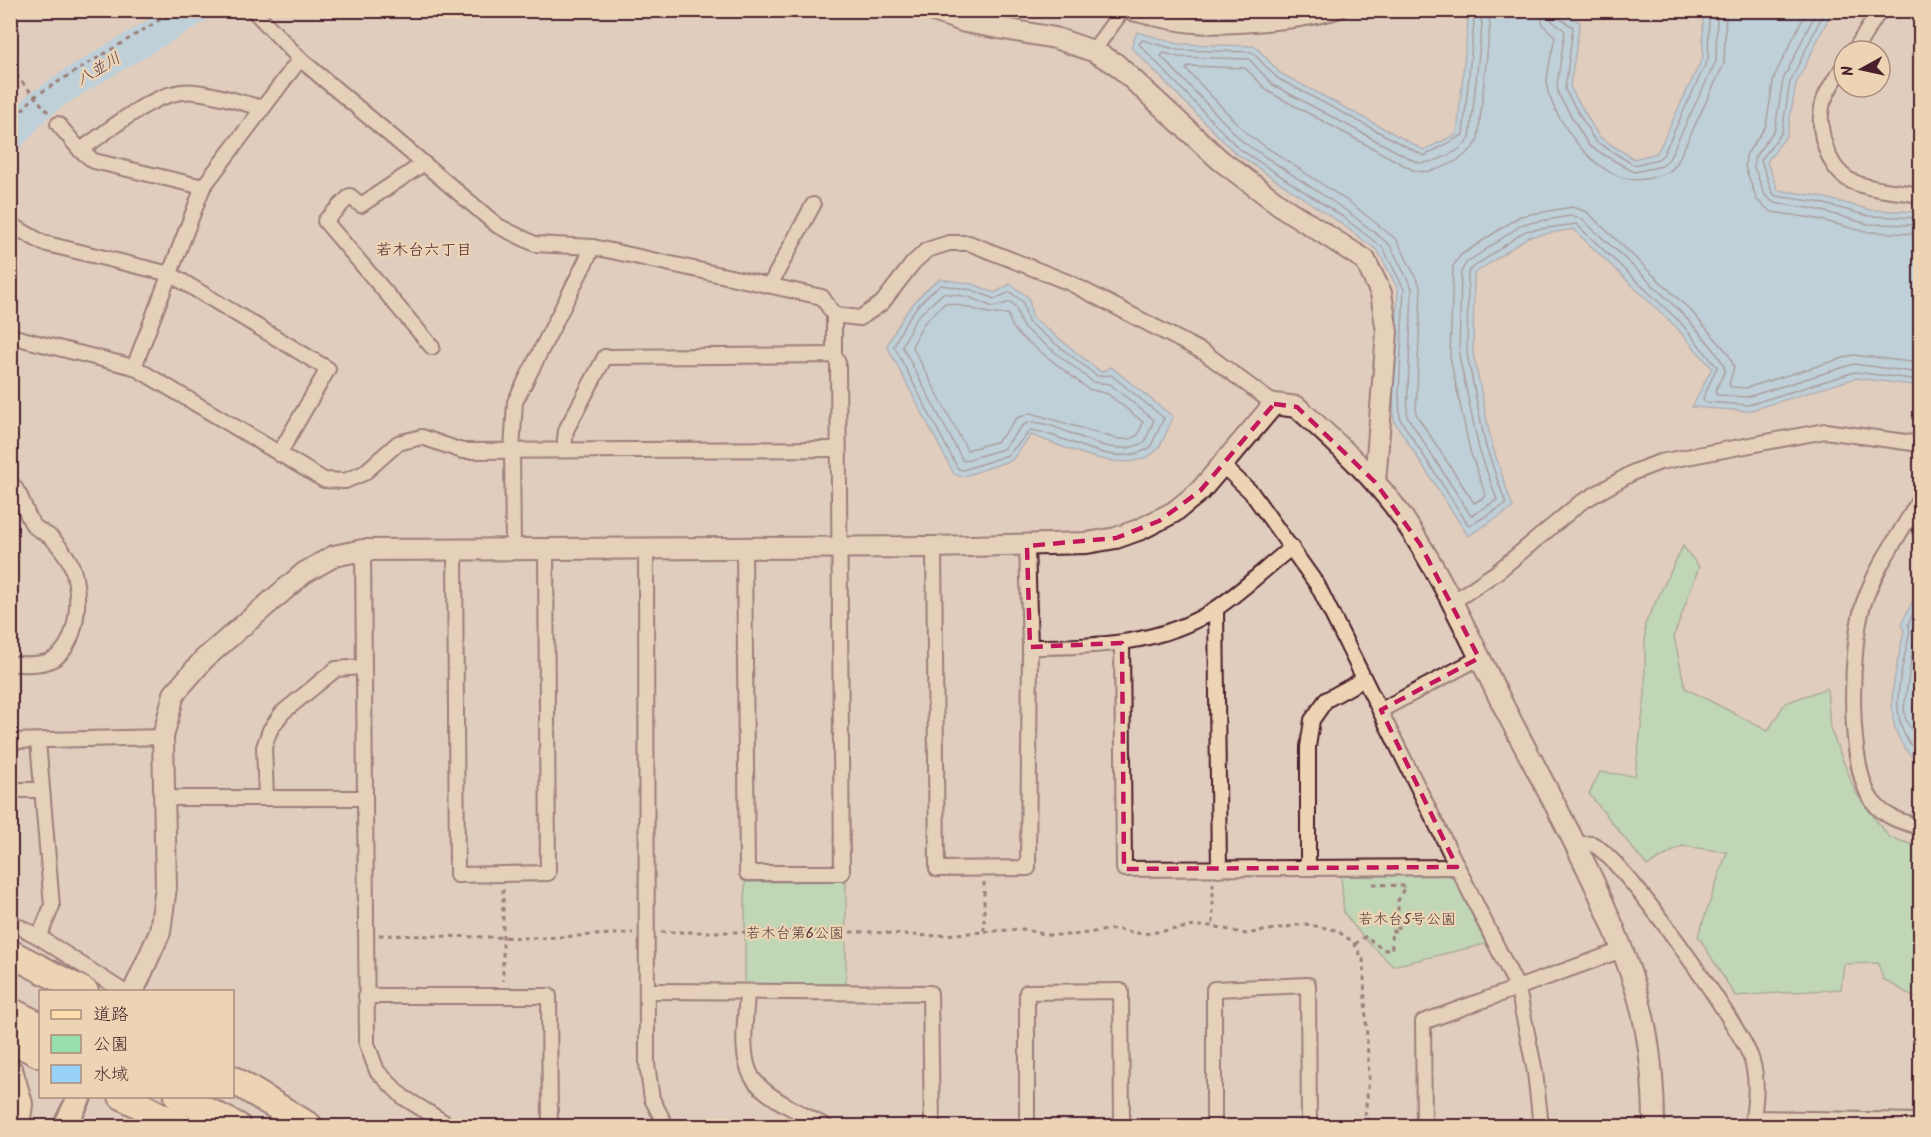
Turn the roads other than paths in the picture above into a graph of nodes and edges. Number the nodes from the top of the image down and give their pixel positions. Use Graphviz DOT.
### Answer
graph roads {
  1 [pos="253,10"];
  2 [pos="931,10"];
  3 [pos="1340,10"];
  4 [pos="1880,10"];
  5 [pos="1862,39"];
  6 [pos="1093,51"];
  7 [pos="300,59"];
  8 [pos="1832,84"];
  9 [pos="263,108"];
  10 [pos="58,124"];
  11 [pos="80,150"];
  12 [pos="423,164"];
  13 [pos="203,187"];
  14 [pos="1920,195"];
  15 [pos="813,205"];
  16 [pos="10,224"];
  17 [pos="593,247"];
  18 [pos="170,274"];
  19 [pos="770,285"];
  20 [pos="834,315"];
  21 [pos="10,336"];
  22 [pos="432,347"];
  23 [pos="834,355"];
  24 [pos="134,367"];
  25 [pos="1274,404"];
  26 [pos="1920,444"];
  27 [pos="838,449"];
  28 [pos="512,450"];
  29 [pos="564,450"];
  30 [pos="279,454"];
  31 [pos="1223,466"];
  32 [pos="10,482"];
  33 [pos="1375,482"];
  34 [pos="1920,498"];
  35 [pos="840,546"];
  36 [pos="1027,546"];
  37 [pos="744,547"];
  38 [pos="934,547"];
  39 [pos="1292,547"];
  40 [pos="646,548"];
  41 [pos="455,549"];
  42 [pos="513,549"];
  43 [pos="546,549"];
  44 [pos="363,550"];
  45 [pos="1451,603"];
  46 [pos="1216,608"];
  47 [pos="1122,643"];
  48 [pos="1030,646"];
  49 [pos="1479,658"];
  50 [pos="10,664"];
  51 [pos="362,667"];
  52 [pos="1364,679"];
  53 [pos="1381,710"];
  54 [pos="163,737"];
  55 [pos="10,741"];
  56 [pos="38,741"];
  57 [pos="10,790"];
  58 [pos="40,790"];
  59 [pos="266,797"];
  60 [pos="165,798"];
  61 [pos="363,798"];
  62 [pos="1920,827"];
  63 [pos="1574,845"];
  64 [pos="1457,867"];
  65 [pos="1308,868"];
  66 [pos="1216,869"];
  67 [pos="10,922"];
  68 [pos="39,937"];
  69 [pos="1622,950"];
  70 [pos="10,952"];
  71 [pos="1518,989"];
  72 [pos="81,990"];
  73 [pos="121,990"];
  74 [pos="134,990"];
  75 [pos="648,991"];
  76 [pos="747,993"];
  77 [pos="366,996"];
  78 [pos="10,1011"];
  79 [pos="39,1026"];
  80 [pos="10,1039"];
  81 [pos="39,1054"];
  82 [pos="10,1072"];
  83 [pos="234,1079"];
  84 [pos="79,1098"];
  85 [pos="126,1098"];
  86 [pos="182,1098"];
  87 [pos="1920,1121"];
  88 [pos="1752,1122"];
  89 [pos="16,1126"];
  90 [pos="65,1126"];
  91 [pos="180,1126"];
  92 [pos="237,1126"];
  93 [pos="309,1126"];
  94 [pos="450,1126"];
  95 [pos="550,1126"];
  96 [pos="666,1126"];
  97 [pos="825,1126"];
  98 [pos="932,1126"];
  99 [pos="1027,1126"];
  100 [pos="1122,1126"];
  101 [pos="1214,1126"];
  102 [pos="1309,1126"];
  103 [pos="1424,1126"];
  104 [pos="1541,1126"];
  105 [pos="1654,1126"];
  1 -- 7 [label="street"];
  2 -- 6 [label="street"];
  3 -- 6 [label="street"];
  4 -- 5 [label="street"];
  6 -- 33 [label="street"];
  7 -- 9 [label="street"];
  7 -- 12 [label="street"];
  8 -- 14 [label="street"];
  9 -- 11 [label="street"];
  9 -- 13 [label="street"];
  10 -- 11 [label="street"];
  11 -- 13 [label="street"];
  12 -- 17 [label="street"];
  12 -- 22 [label="street"];
  13 -- 18 [label="street"];
  15 -- 19 [label="street"];
  16 -- 18 [label="street"];
  17 -- 19 [label="street"];
  17 -- 28 [label="street"];
  18 -- 24 [label="street"];
  18 -- 30 [label="street"];
  19 -- 20 [label="street"];
  20 -- 23 [label="street"];
  20 -- 25 [label="street"];
  21 -- 24 [label="street"];
  23 -- 27 [label="street"];
  23 -- 29 [label="street"];
  24 -- 30 [label="street"];
  25 -- 31 [label="street"];
  25 -- 33 [label="street"];
  26 -- 45 [label="street"];
  27 -- 29 [label="street"];
  27 -- 35 [label="street"];
  28 -- 29 [label="street"];
  28 -- 30 [label="street"];
  28 -- 42 [label="street"];
  31 -- 36 [label="street"];
  31 -- 39 [label="street"];
  32 -- 50 [label="street"];
  33 -- 45 [label="street"];
  34 -- 62 [label="street"];
  35 -- 37 [label="street"];
  35 -- 37 [label="street"];
  35 -- 38 [label="street"];
  36 -- 38 [label="street"];
  36 -- 48 [label="street"];
  37 -- 40 [label="street"];
  38 -- 48 [label="street"];
  39 -- 46 [label="street"];
  39 -- 52 [label="street"];
  40 -- 43 [label="street"];
  40 -- 75 [label="street"];
  41 -- 42 [label="street"];
  41 -- 43 [label="street"];
  41 -- 44 [label="street"];
  42 -- 43 [label="street"];
  44 -- 51 [label="street"];
  44 -- 54 [label="street"];
  45 -- 49 [label="street"];
  46 -- 47 [label="street"];
  46 -- 66 [label="street"];
  47 -- 48 [label="street"];
  47 -- 66 [label="street"];
  49 -- 53 [label="street"];
  49 -- 63 [label="street"];
  51 -- 59 [label="street"];
  51 -- 61 [label="street"];
  52 -- 53 [label="street"];
  52 -- 65 [label="street"];
  53 -- 64 [label="street"];
  54 -- 56 [label="street"];
  54 -- 60 [label="street"];
  55 -- 56 [label="street"];
  56 -- 58 [label="street"];
  57 -- 58 [label="street"];
  58 -- 68 [label="street"];
  59 -- 60 [label="street"];
  59 -- 61 [label="street"];
  60 -- 74 [label="street"];
  61 -- 77 [label="street"];
  63 -- 69 [label="street"];
  63 -- 88 [label="street"];
  64 -- 65 [label="street"];
  64 -- 71 [label="street"];
  65 -- 66 [label="street"];
  67 -- 68 [label="street"];
  68 -- 73 [label="street"];
  69 -- 71 [label="street"];
  69 -- 105 [label="street"];
  70 -- 72 [label="highway"];
  71 -- 103 [label="street"];
  71 -- 104 [label="street"];
  75 -- 76 [label="street"];
  75 -- 96 [label="street"];
  76 -- 97 [label="street"];
  76 -- 98 [label="street"];
  77 -- 94 [label="street"];
  77 -- 95 [label="street"];
  78 -- 79 [label="highway"];
  80 -- 81 [label="highway"];
  82 -- 89 [label="highway"];
  83 -- 93 [label="highway"];
  84 -- 90 [label="main road"];
  85 -- 91 [label="highway"];
  86 -- 92 [label="highway"];
  87 -- 88 [label="street"];
  99 -- 100 [label="street"];
  101 -- 102 [label="street"];
}
